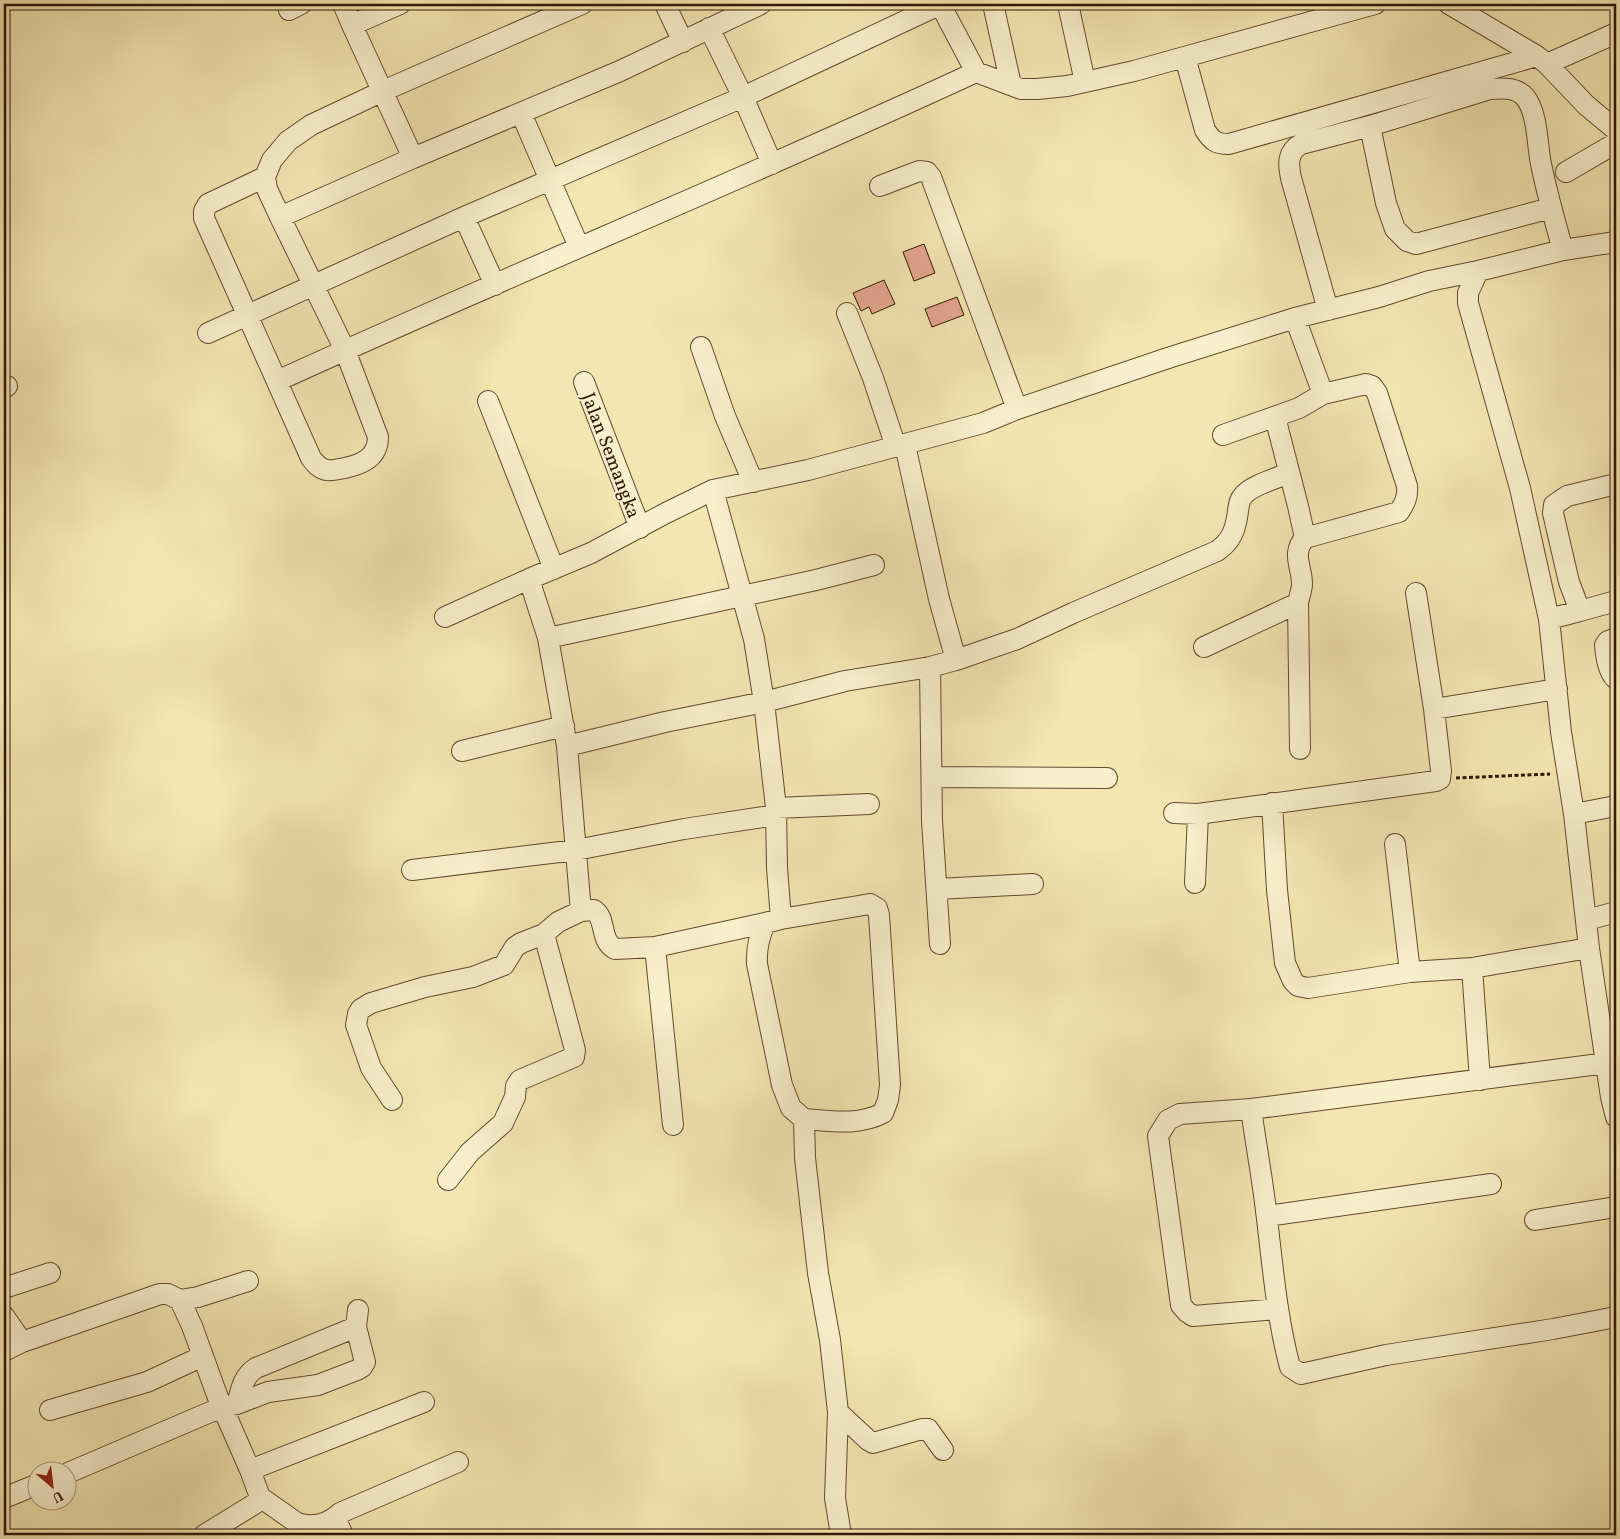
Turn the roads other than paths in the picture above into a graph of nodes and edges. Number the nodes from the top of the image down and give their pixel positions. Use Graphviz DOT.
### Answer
graph roads {
  1 [pos="343,4"];
  2 [pos="400,4"];
  3 [pos="582,4"];
  4 [pos="666,4"];
  5 [pos="761,4"];
  6 [pos="940,4"];
  7 [pos="993,4"];
  8 [pos="1068,4"];
  9 [pos="1375,4"];
  10 [pos="1449,4"];
  11 [pos="352,25"];
  12 [pos="709,28"];
  13 [pos="1616,33"];
  14 [pos="683,42"];
  15 [pos="1185,57"];
  16 [pos="1542,60"];
  17 [pos="976,72"];
  18 [pos="1085,82"];
  19 [pos="1011,85"];
  20 [pos="383,91"];
  21 [pos="743,97"];
  22 [pos="521,113"];
  23 [pos="1370,126"];
  24 [pos="1616,130"];
  25 [pos="1616,143"];
  26 [pos="413,158"];
  27 [pos="772,164"];
  28 [pos="1566,172"];
  29 [pos="266,177"];
  30 [pos="551,180"];
  31 [pos="880,186"];
  32 [pos="1551,208"];
  33 [pos="464,217"];
  34 [pos="280,218"];
  35 [pos="1616,242"];
  36 [pos="579,247"];
  37 [pos="1563,250"];
  38 [pos="1478,271"];
  39 [pos="495,285"];
  40 [pos="313,286"];
  41 [pos="1328,310"];
  42 [pos="847,313"];
  43 [pos="247,316"];
  44 [pos="1295,318"];
  45 [pos="208,333"];
  46 [pos="701,347"];
  47 [pos="345,350"];
  48 [pos="277,381"];
  49 [pos="584,382"];
  50 [pos="1323,394"];
  51 [pos="488,401"];
  52 [pos="1017,409"];
  53 [pos="1275,417"];
  54 [pos="1223,435"];
  55 [pos="901,446"];
  56 [pos="1289,473"];
  57 [pos="753,482"];
  58 [pos="1616,484"];
  59 [pos="713,490"];
  60 [pos="640,528"];
  61 [pos="1305,538"];
  62 [pos="874,565"];
  63 [pos="554,569"];
  64 [pos="529,579"];
  65 [pos="1416,593"];
  66 [pos="742,596"];
  67 [pos="1616,601"];
  68 [pos="1298,603"];
  69 [pos="1580,611"];
  70 [pos="445,617"];
  71 [pos="1549,619"];
  72 [pos="548,638"];
  73 [pos="1616,638"];
  74 [pos="1204,647"];
  75 [pos="956,660"];
  76 [pos="930,667"];
  77 [pos="1616,679"];
  78 [pos="1557,689"];
  79 [pos="764,702"];
  80 [pos="1434,709"];
  81 [pos="564,726"];
  82 [pos="567,746"];
  83 [pos="1300,749"];
  84 [pos="462,751"];
  85 [pos="932,777"];
  86 [pos="1107,778"];
  87 [pos="1272,803"];
  88 [pos="869,804"];
  89 [pos="1616,806"];
  90 [pos="776,812"];
  91 [pos="1174,813"];
  92 [pos="1198,814"];
  93 [pos="1574,814"];
  94 [pos="1395,844"];
  95 [pos="576,850"];
  96 [pos="412,870"];
  97 [pos="1195,883"];
  98 [pos="1033,884"];
  99 [pos="937,889"];
  100 [pos="581,911"];
  101 [pos="1616,912"];
  102 [pos="1587,920"];
  103 [pos="773,921"];
  104 [pos="544,934"];
  105 [pos="940,944"];
  106 [pos="655,947"];
  107 [pos="1589,948"];
  108 [pos="1472,968"];
  109 [pos="1410,972"];
  110 [pos="1609,1057"];
  111 [pos="1480,1080"];
  112 [pos="392,1100"];
  113 [pos="1251,1109"];
  114 [pos="1616,1117"];
  115 [pos="804,1119"];
  116 [pos="673,1125"];
  117 [pos="448,1180"];
  118 [pos="1491,1184"];
  119 [pos="1616,1207"];
  120 [pos="1267,1216"];
  121 [pos="1535,1220"];
  122 [pos="50,1273"];
  123 [pos="248,1281"];
  124 [pos="4,1288"];
  125 [pos="180,1300"];
  126 [pos="1277,1309"];
  127 [pos="4,1316"];
  128 [pos="1616,1317"];
  129 [pos="22,1342"];
  130 [pos="4,1351"];
  131 [pos="204,1356"];
  132 [pos="424,1402"];
  133 [pos="230,1405"];
  134 [pos="50,1410"];
  135 [pos="838,1412"];
  136 [pos="943,1450"];
  137 [pos="458,1462"];
  138 [pos="78,1469"];
  139 [pos="250,1470"];
  140 [pos="28,1488"];
  141 [pos="260,1497"];
  142 [pos="4,1498"];
  143 [pos="339,1526"];
  144 [pos="204,1535"];
  145 [pos="841,1535"];
  1 -- 11 [label="street"];
  2 -- 11 [label="street"];
  3 -- 20 [label="street"];
  4 -- 14 [label="street"];
  5 -- 12 [label="street"];
  6 -- 17 [label="street"];
  6 -- 21 [label="street"];
  7 -- 19 [label="street"];
  8 -- 18 [label="street"];
  9 -- 15 [label="street"];
  10 -- 16 [label="street"];
  11 -- 20 [label="street"];
  12 -- 14 [label="street"];
  12 -- 21 [label="street"];
  13 -- 16 [label="street"];
  14 -- 22 [label="street"];
  15 -- 16 [label="street"];
  15 -- 18 [label="street"];
  16 -- 24 [label="street"];
  17 -- 19 [label="street"];
  17 -- 27 [label="street"];
  18 -- 19 [label="street"];
  20 -- 26 [label="street"];
  20 -- 29 [label="street"];
  21 -- 27 [label="street"];
  21 -- 30 [label="street"];
  22 -- 26 [label="street"];
  22 -- 30 [label="street"];
  23 -- 32 [label="street"];
  23 -- 32 [label="street"];
  23 -- 41 [label="street"];
  25 -- 28 [label="street"];
  26 -- 34 [label="street"];
  27 -- 36 [label="street"];
  29 -- 34 [label="street"];
  29 -- 43 [label="street"];
  30 -- 33 [label="street"];
  30 -- 36 [label="street"];
  31 -- 52 [label="street"];
  32 -- 37 [label="street"];
  33 -- 39 [label="street"];
  33 -- 40 [label="street"];
  34 -- 40 [label="street"];
  35 -- 37 [label="street"];
  36 -- 39 [label="street"];
  37 -- 38 [label="street"];
  38 -- 41 [label="street"];
  38 -- 71 [label="street"];
  39 -- 47 [label="street"];
  40 -- 43 [label="street"];
  40 -- 47 [label="street"];
  41 -- 44 [label="street"];
  42 -- 55 [label="street"];
  43 -- 45 [label="street"];
  43 -- 48 [label="street"];
  44 -- 50 [label="street"];
  44 -- 52 [label="street"];
  46 -- 57 [label="street"];
  47 -- 48 [label="street"];
  47 -- 48 [label="street"];
  49 -- 60 [label="street, Jalan Semangka"];
  50 -- 53 [label="street"];
  50 -- 61 [label="street"];
  51 -- 63 [label="street"];
  52 -- 55 [label="street"];
  53 -- 54 [label="street"];
  53 -- 56 [label="street"];
  55 -- 57 [label="street"];
  55 -- 75 [label="street"];
  56 -- 61 [label="street"];
  56 -- 75 [label="street"];
  57 -- 59 [label="street"];
  58 -- 69 [label="street"];
  59 -- 60 [label="street"];
  59 -- 66 [label="street"];
  60 -- 63 [label="street"];
  61 -- 68 [label="street"];
  62 -- 66 [label="street"];
  63 -- 64 [label="street"];
  64 -- 70 [label="street"];
  64 -- 72 [label="street"];
  65 -- 80 [label="street"];
  66 -- 72 [label="street"];
  66 -- 79 [label="street"];
  67 -- 69 [label="street"];
  68 -- 74 [label="street"];
  68 -- 83 [label="street"];
  69 -- 71 [label="street"];
  71 -- 78 [label="street"];
  72 -- 81 [label="street"];
  73 -- 77 [label="street"];
  75 -- 76 [label="street"];
  76 -- 79 [label="street"];
  76 -- 85 [label="street"];
  78 -- 80 [label="street"];
  78 -- 93 [label="street"];
  79 -- 82 [label="street"];
  79 -- 90 [label="street"];
  80 -- 87 [label="street"];
  81 -- 82 [label="street"];
  81 -- 84 [label="street"];
  82 -- 95 [label="street"];
  85 -- 86 [label="street"];
  85 -- 99 [label="street"];
  87 -- 92 [label="street"];
  87 -- 109 [label="street"];
  88 -- 90 [label="street"];
  89 -- 93 [label="street"];
  90 -- 95 [label="street"];
  90 -- 103 [label="street"];
  91 -- 92 [label="street"];
  92 -- 97 [label="street"];
  93 -- 102 [label="street"];
  94 -- 109 [label="street"];
  95 -- 96 [label="street"];
  95 -- 100 [label="street"];
  98 -- 99 [label="street"];
  99 -- 105 [label="street"];
  100 -- 104 [label="street"];
  100 -- 106 [label="street"];
  101 -- 102 [label="street"];
  102 -- 107 [label="street"];
  103 -- 106 [label="street"];
  103 -- 115 [label="street"];
  103 -- 115 [label="street"];
  104 -- 112 [label="street"];
  104 -- 117 [label="street"];
  106 -- 116 [label="street"];
  107 -- 108 [label="street"];
  107 -- 110 [label="street"];
  108 -- 109 [label="street"];
  108 -- 111 [label="street"];
  110 -- 111 [label="street"];
  110 -- 114 [label="street"];
  111 -- 113 [label="street"];
  113 -- 120 [label="street"];
  113 -- 126 [label="street"];
  115 -- 135 [label="street"];
  118 -- 120 [label="street"];
  119 -- 121 [label="street"];
  120 -- 126 [label="street"];
  122 -- 124 [label="street"];
  123 -- 125 [label="street"];
  125 -- 129 [label="street"];
  125 -- 131 [label="street"];
  126 -- 128 [label="street"];
  127 -- 129 [label="street"];
  129 -- 130 [label="street"];
  131 -- 133 [label="street"];
  131 -- 134 [label="street"];
  132 -- 139 [label="street"];
  133 -- 133 [label="street"];
  133 -- 138 [label="street"];
  133 -- 139 [label="street"];
  135 -- 136 [label="street"];
  135 -- 145 [label="street"];
  137 -- 143 [label="street"];
  139 -- 141 [label="street"];
  140 -- 142 [label="street"];
  141 -- 143 [label="street"];
  141 -- 144 [label="street"];
}
